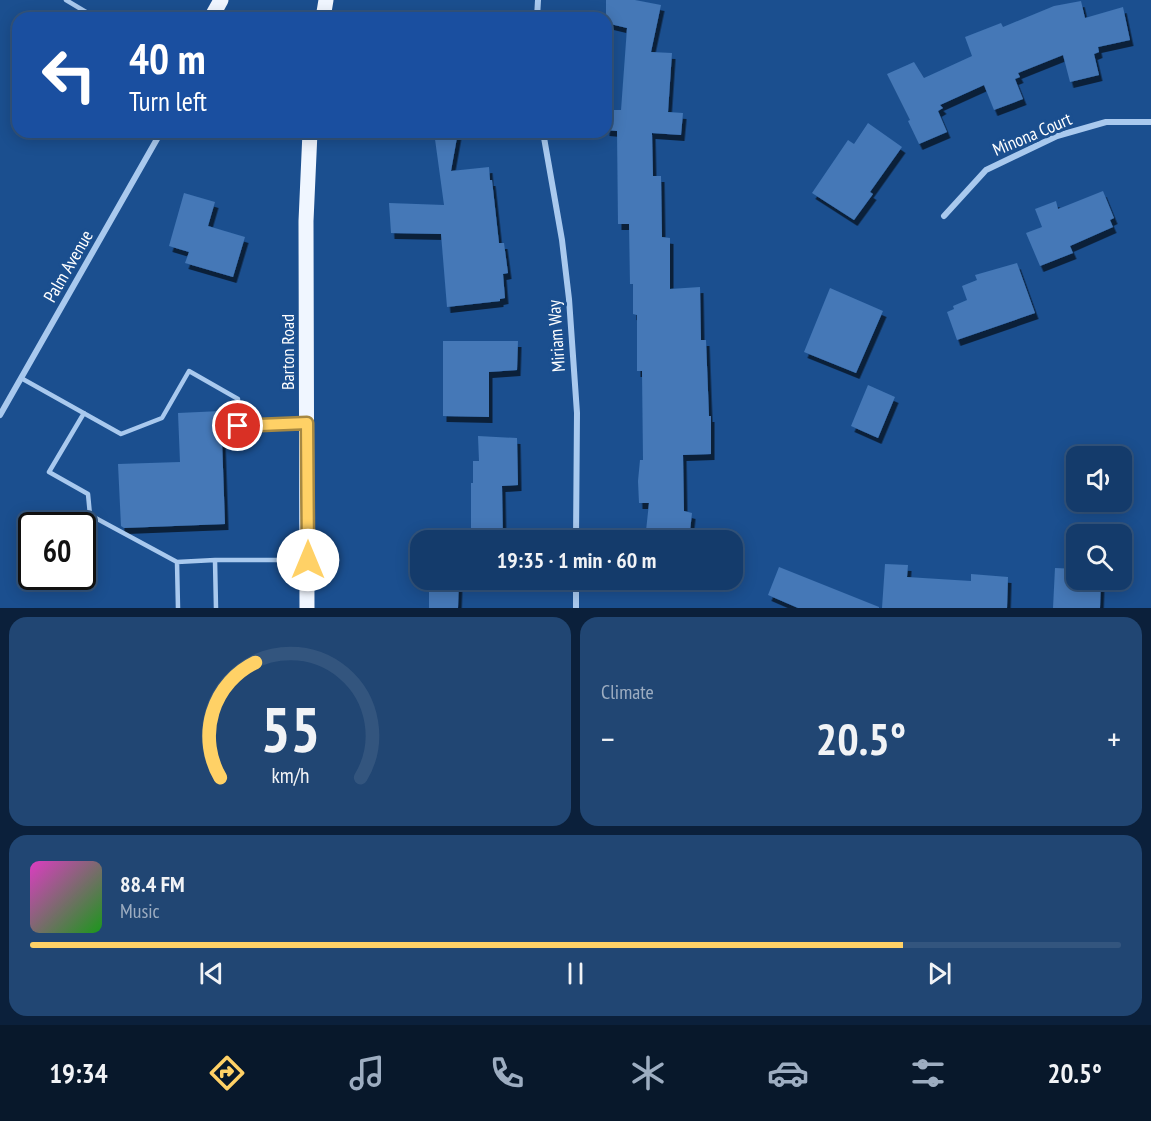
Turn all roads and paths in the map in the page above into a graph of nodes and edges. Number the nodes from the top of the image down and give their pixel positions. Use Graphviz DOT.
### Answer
graph roads {
  1 [pos="66,0"];
  2 [pos="86,12"];
  3 [pos="1151,122"];
  4 [pos="158,138"];
  5 [pos="310,138"];
  6 [pos="544,138"];
  7 [pos="944,216"];
  8 [pos="21,378"];
  9 [pos="84,413"];
  10 [pos="0,415"];
  11 [pos="307,423"];
  12 [pos="576,530"];
  13 [pos="214,560"];
  14 [pos="308,560"];
  15 [pos="177,562"];
  16 [pos="576,590"];
  17 [pos="178,608"];
  18 [pos="216,608"];
  19 [pos="308,608"];
  20 [pos="576,608"];
  1 -- 2 [label="lane"];
  3 -- 7 [label="street, Minona Court"];
  4 -- 8 [label="street, Palm Avenue"];
  5 -- 11 [label="main road, Barton Road"];
  6 -- 12 [label="street, Miriam Way"];
  8 -- 9 [label="lane"];
  8 -- 10 [label="street, Palm Avenue"];
  9 -- 11 [label="lane"];
  9 -- 15 [label="lane"];
  11 -- 14 [label="main road, Barton Road"];
  13 -- 14 [label="lane"];
  13 -- 15 [label="lane"];
  13 -- 18 [label="lane"];
  14 -- 19 [label="main road, Barton Road"];
  15 -- 17 [label="lane"];
  16 -- 20 [label="street"];
}
